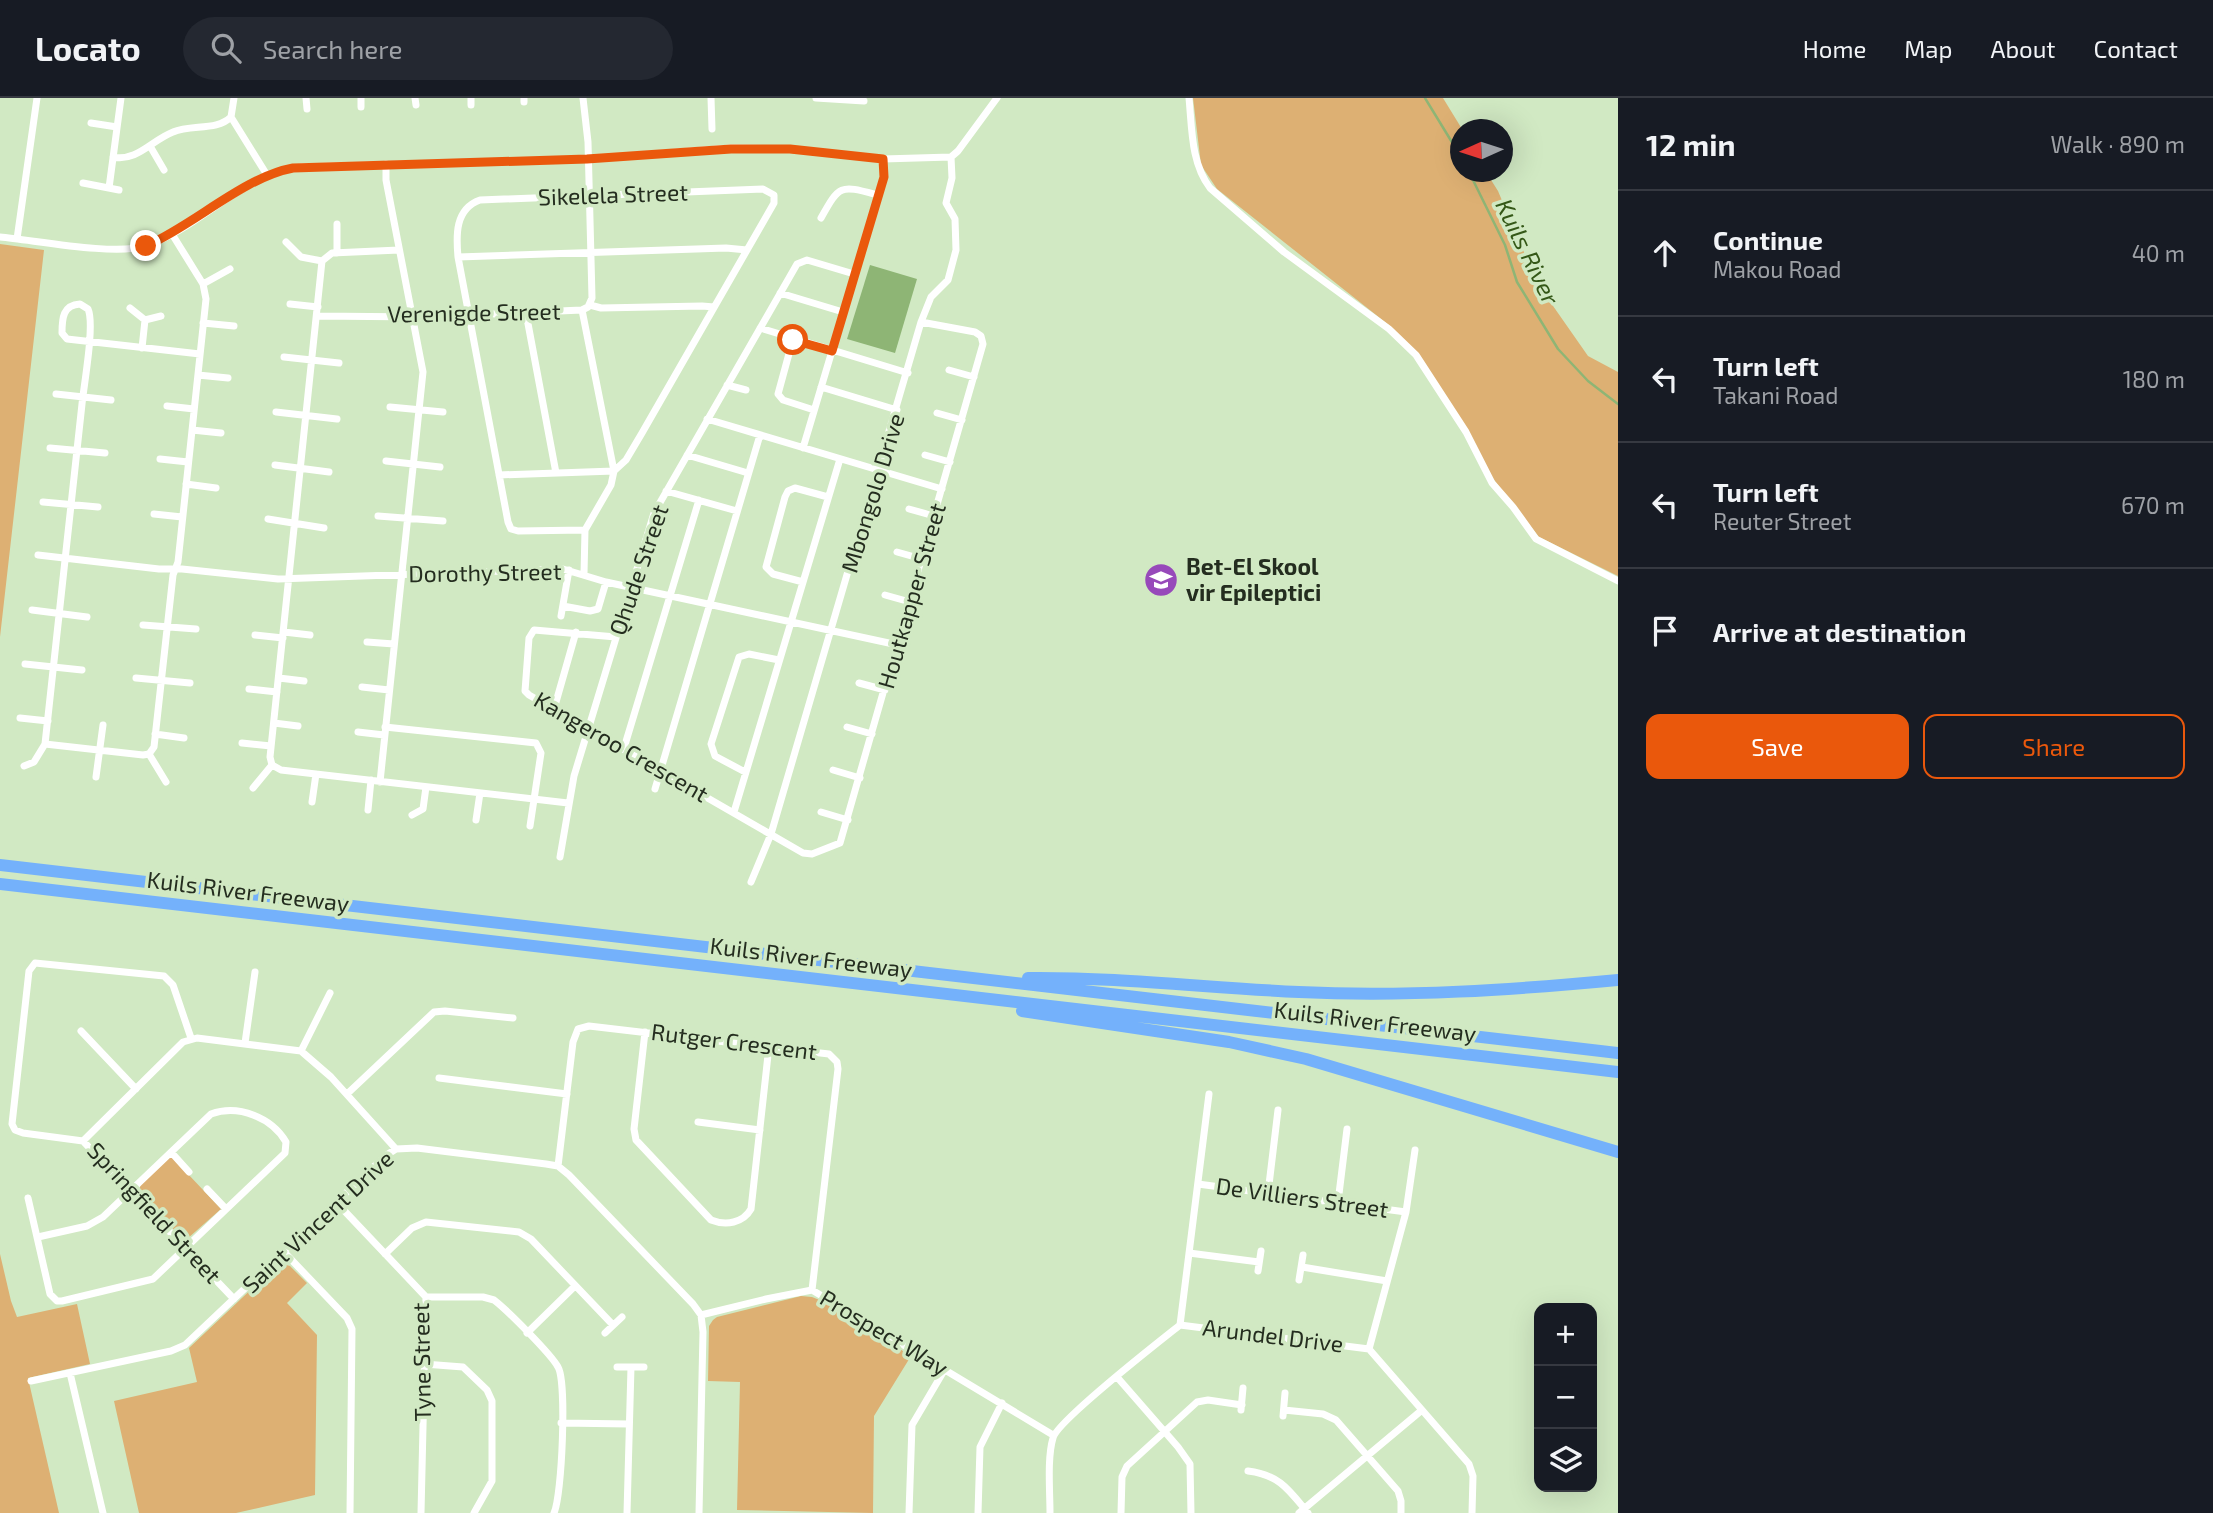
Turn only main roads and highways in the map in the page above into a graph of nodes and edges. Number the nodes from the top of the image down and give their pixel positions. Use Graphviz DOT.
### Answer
graph roads {
  1 [pos="0,865"];
  2 [pos="0,884"];
  3 [pos="989,980"];
  4 [pos="1618,980"];
  5 [pos="985,999"];
  6 [pos="1618,1053"];
  7 [pos="1618,1072"];
  8 [pos="1618,1152"];
  1 -- 3 [label="highway, Kuils River Freeway"];
  2 -- 5 [label="highway, Kuils River Freeway"];
  3 -- 4 [label="highway"];
  3 -- 6 [label="highway, Kuils River Freeway"];
  5 -- 7 [label="highway, Kuils River Freeway"];
  5 -- 8 [label="highway"];
}
